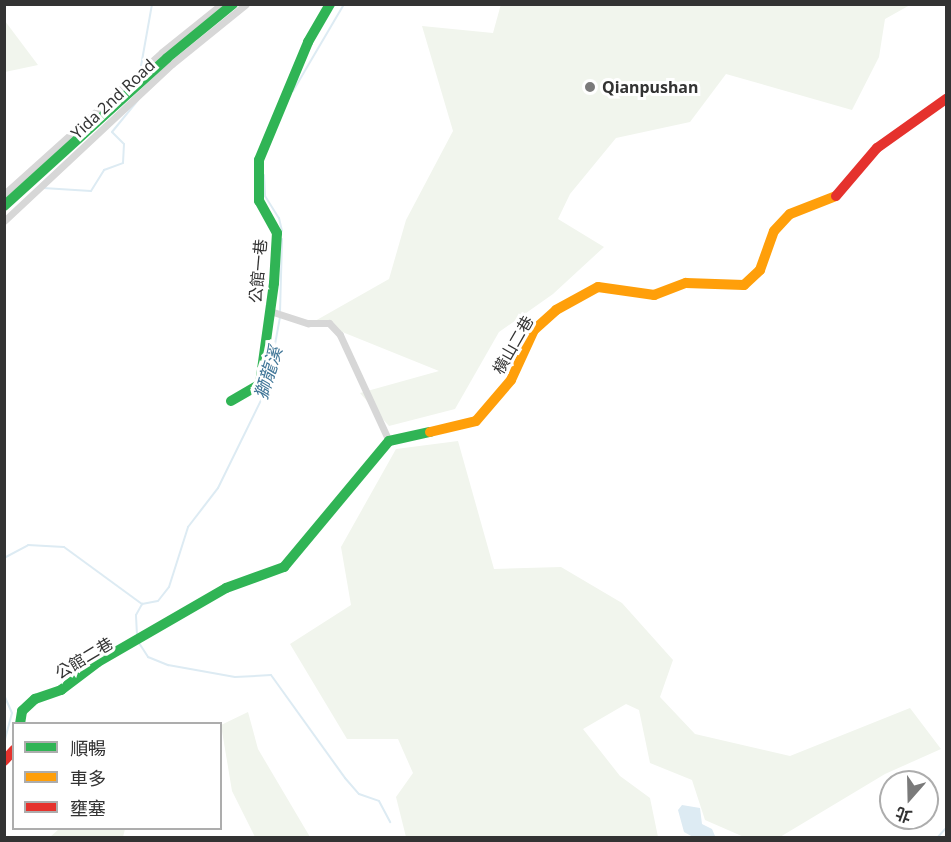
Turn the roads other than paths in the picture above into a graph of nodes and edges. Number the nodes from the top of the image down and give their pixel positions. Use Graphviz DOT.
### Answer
graph roads {
  1 [pos="222,4"];
  2 [pos="233,4"];
  3 [pos="246,4"];
  4 [pos="330,4"];
  5 [pos="946,99"];
  6 [pos="4,194"];
  7 [pos="4,206"];
  8 [pos="4,221"];
  9 [pos="273,312"];
  10 [pos="231,401"];
  11 [pos="389,441"];
  12 [pos="20,722"];
  1 -- 6 [label="street, Yida 2nd Road"];
  2 -- 7 [label="street, Yida 2nd Road"];
  3 -- 8 [label="street, Yida 2nd Road"];
  4 -- 9 [label="street, 公館一巷"];
  5 -- 11 [label="street, 橫山二巷"];
  9 -- 10 [label="street, 公館一巷"];
  9 -- 11 [label="street, 公館一巷"];
  11 -- 12 [label="street, 公館二巷"];
}
